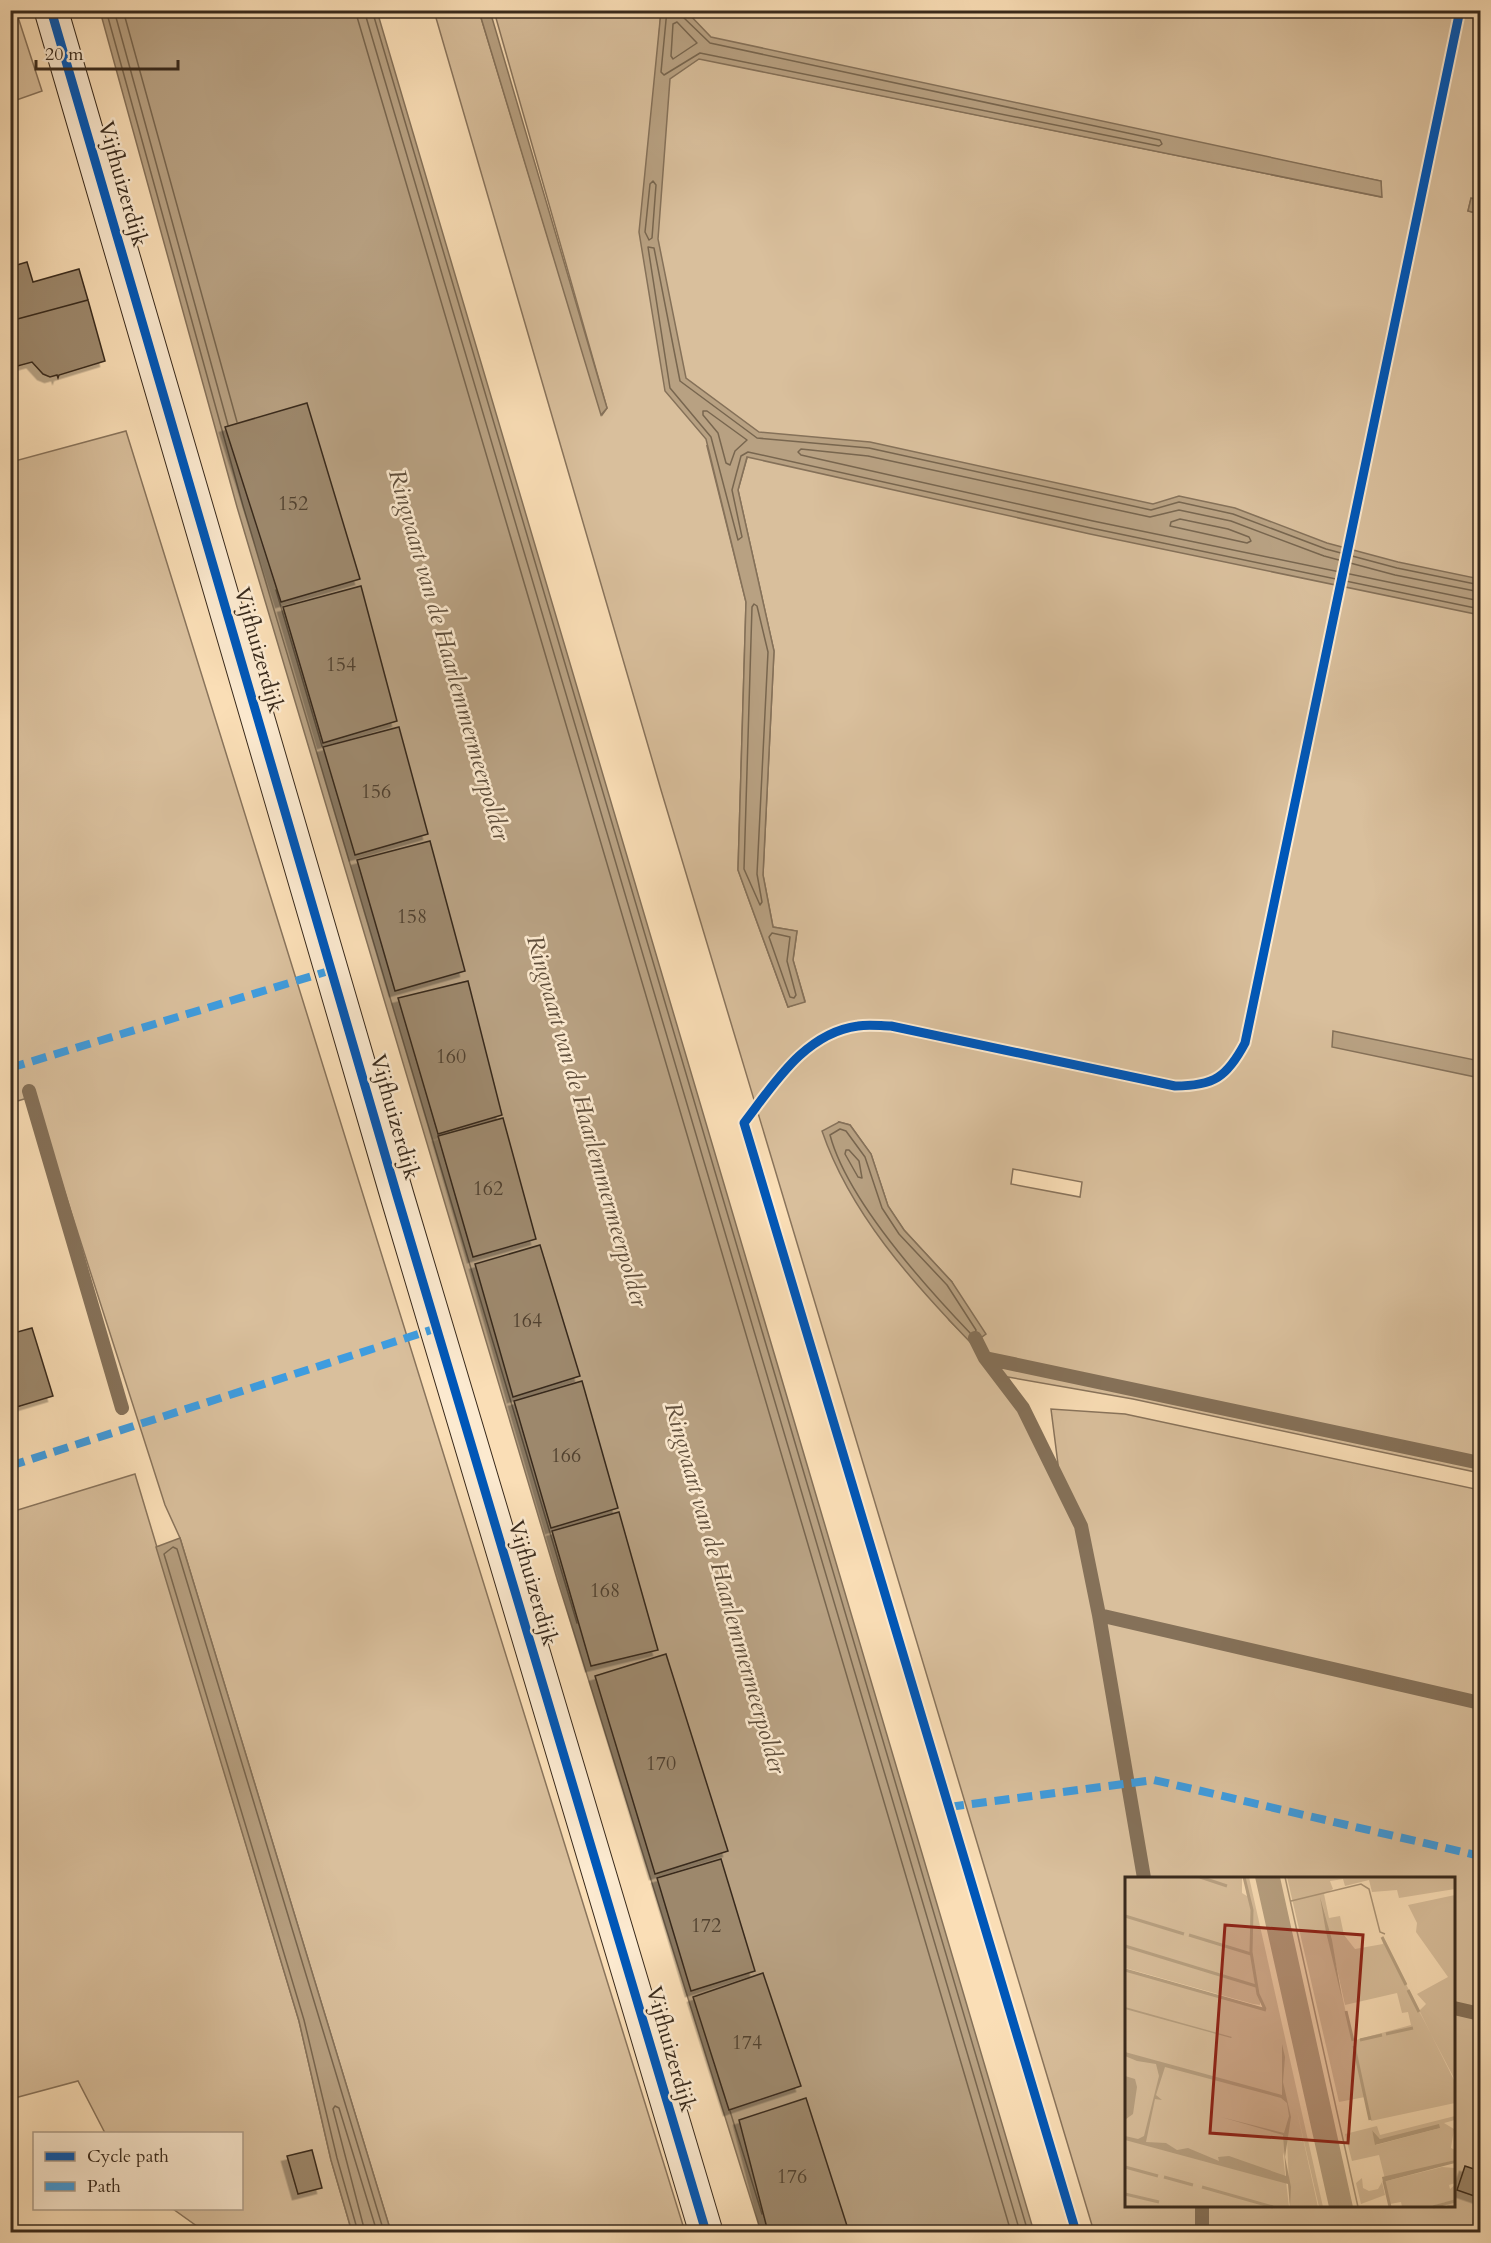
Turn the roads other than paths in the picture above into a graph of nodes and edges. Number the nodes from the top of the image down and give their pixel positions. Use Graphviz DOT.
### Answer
graph roads {
  1 [pos="51,10"];
  2 [pos="706,2232"];
  1 -- 2 [label="street, Vijfhuizerdijk"];
}
